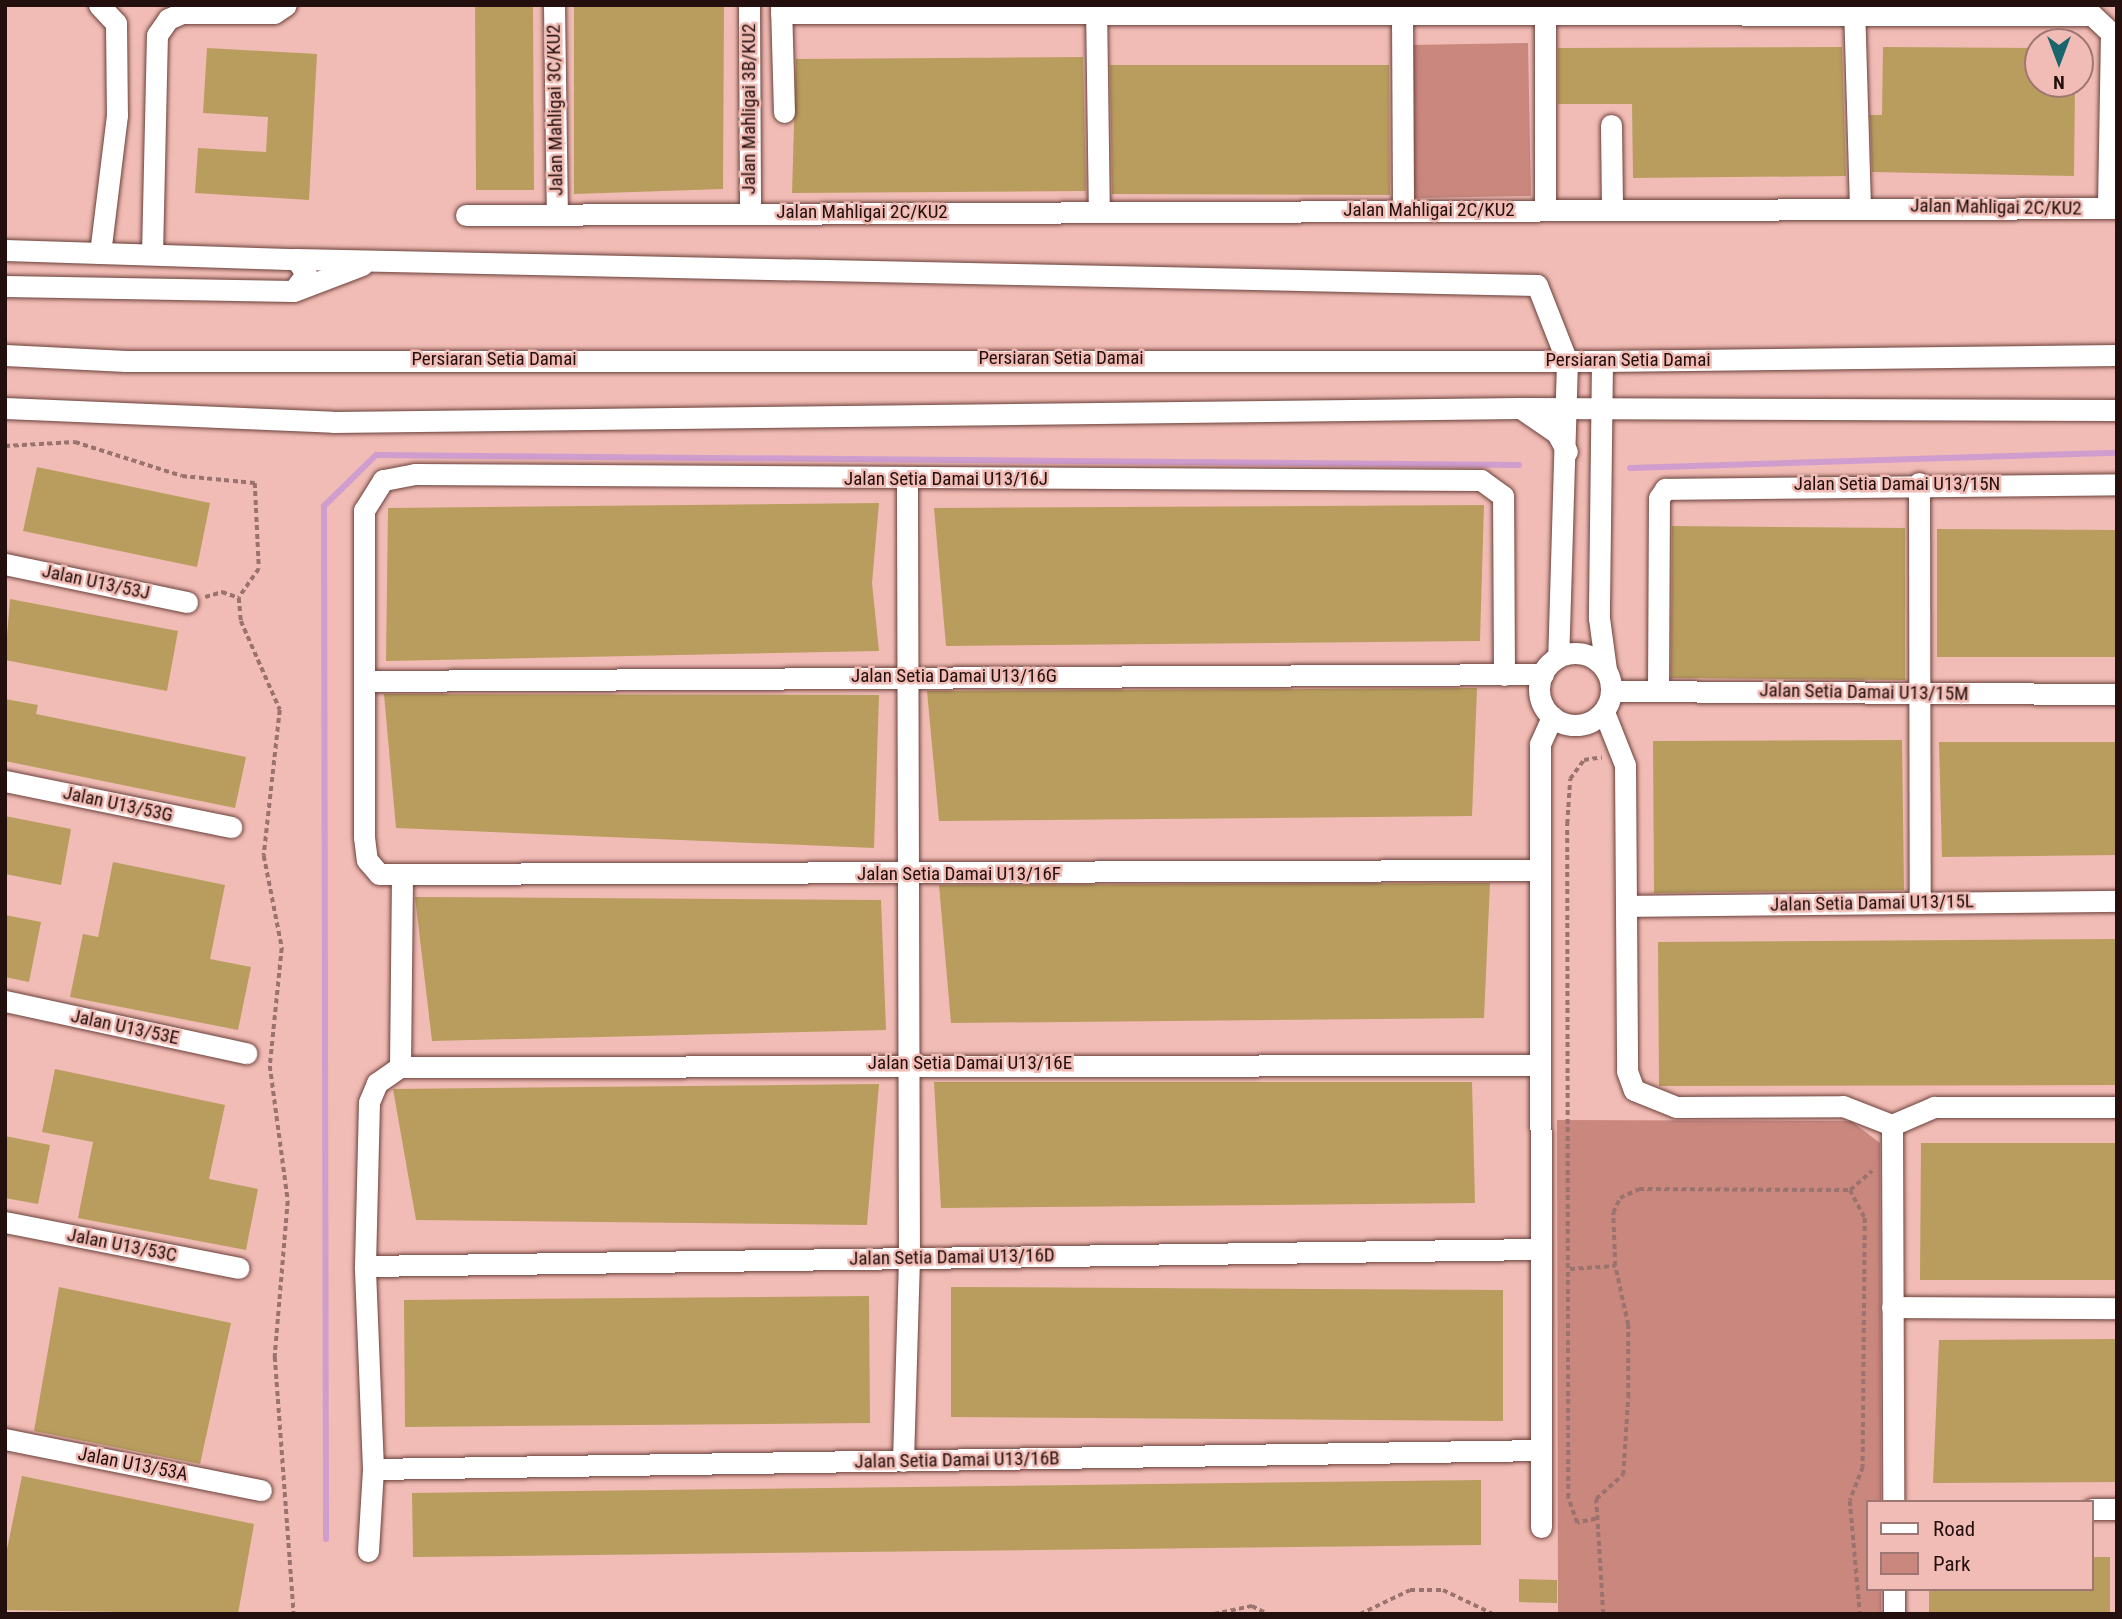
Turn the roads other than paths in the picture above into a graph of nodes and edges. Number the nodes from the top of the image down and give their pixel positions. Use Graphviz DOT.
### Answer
graph roads {
  1 [pos="99,5"];
  2 [pos="286,5"];
  3 [pos="554,5"];
  4 [pos="749,5"];
  5 [pos="781,9"];
  6 [pos="1096,9"];
  7 [pos="1425,9"];
  8 [pos="1471,9"];
  9 [pos="1854,9"];
  10 [pos="1402,13"];
  11 [pos="1545,14"];
  12 [pos="2111,15"];
  13 [pos="784,112"];
  14 [pos="117,115"];
  15 [pos="154,119"];
  16 [pos="1611,125"];
  17 [pos="1860,206"];
  18 [pos="2112,208"];
  19 [pos="1545,209"];
  20 [pos="1404,210"];
  21 [pos="1612,210"];
  22 [pos="1099,211"];
  23 [pos="750,212"];
  24 [pos="466,215"];
  25 [pos="557,215"];
  26 [pos="5,250"];
  27 [pos="100,253"];
  28 [pos="152,254"];
  29 [pos="296,259"];
  30 [pos="374,261"];
  31 [pos="5,286"];
  32 [pos="293,291"];
  33 [pos="5,355"];
  34 [pos="2117,355"];
  35 [pos="1567,361"];
  36 [pos="1602,361"];
  37 [pos="5,408"];
  38 [pos="1520,408"];
  39 [pos="1568,409"];
  40 [pos="1603,409"];
  41 [pos="2117,410"];
  42 [pos="1567,452"];
  43 [pos="906,479"];
  44 [pos="1919,483"];
  45 [pos="2117,484"];
  46 [pos="5,564"];
  47 [pos="187,602"];
  48 [pos="1558,657"];
  49 [pos="1606,670"];
  50 [pos="1543,674"];
  51 [pos="908,675"];
  52 [pos="1504,675"];
  53 [pos="365,681"];
  54 [pos="1658,690"];
  55 [pos="1612,691"];
  56 [pos="1920,693"];
  57 [pos="2117,694"];
  58 [pos="1604,712"];
  59 [pos="1552,717"];
  60 [pos="5,781"];
  61 [pos="231,827"];
  62 [pos="1540,870"];
  63 [pos="906,875"];
  64 [pos="402,878"];
  65 [pos="2117,901"];
  66 [pos="1920,903"];
  67 [pos="1627,906"];
  68 [pos="5,1001"];
  69 [pos="246,1053"];
  70 [pos="907,1062"];
  71 [pos="1540,1065"];
  72 [pos="400,1067"];
  73 [pos="2117,1107"];
  74 [pos="1892,1125"];
  75 [pos="5,1222"];
  76 [pos="1540,1249"];
  77 [pos="909,1258"];
  78 [pos="365,1266"];
  79 [pos="239,1268"];
  80 [pos="1892,1307"];
  81 [pos="2117,1308"];
  82 [pos="5,1439"];
  83 [pos="1541,1450"];
  84 [pos="903,1461"];
  85 [pos="373,1469"];
  86 [pos="261,1490"];
  87 [pos="1893,1500"];
  88 [pos="2094,1509"];
  89 [pos="2117,1509"];
  90 [pos="1541,1527"];
  91 [pos="368,1551"];
  92 [pos="1894,1591"];
  93 [pos="1894,1614"];
  1 -- 14 [label="street"];
  2 -- 15 [label="street"];
  3 -- 25 [label="street, Jalan Mahligai 3C/KU2"];
  4 -- 23 [label="street, Jalan Mahligai 3B/KU2"];
  5 -- 6 [label="street"];
  5 -- 13 [label="street"];
  6 -- 10 [label="street"];
  6 -- 22 [label="street"];
  7 -- 8 [label="street"];
  7 -- 10 [label="street"];
  8 -- 11 [label="street"];
  9 -- 11 [label="street"];
  9 -- 12 [label="street"];
  9 -- 17 [label="street"];
  10 -- 20 [label="street"];
  11 -- 19 [label="street"];
  12 -- 18 [label="street"];
  14 -- 15 [label="street"];
  14 -- 27 [label="street"];
  15 -- 28 [label="street"];
  16 -- 21 [label="street"];
  17 -- 18 [label="street, Jalan Mahligai 2C/KU2"];
  17 -- 21 [label="street, Jalan Mahligai 2C/KU2"];
  19 -- 20 [label="street, Jalan Mahligai 2C/KU2"];
  19 -- 21 [label="street, Jalan Mahligai 2C/KU2"];
  20 -- 22 [label="street, Jalan Mahligai 2C/KU2"];
  22 -- 23 [label="street, Jalan Mahligai 2C/KU2"];
  23 -- 25 [label="street, Jalan Mahligai 2C/KU2"];
  24 -- 25 [label="street, Jalan Mahligai 2C/KU2"];
  26 -- 27 [label="street"];
  27 -- 28 [label="street"];
  28 -- 29 [label="street"];
  29 -- 30 [label="street"];
  29 -- 32 [label="street"];
  30 -- 32 [label="street"];
  30 -- 35 [label="street"];
  31 -- 32 [label="street"];
  33 -- 35 [label="street, Persiaran Setia Damai"];
  34 -- 36 [label="street, Persiaran Setia Damai"];
  35 -- 36 [label="street, Persiaran Setia Damai"];
  35 -- 39 [label="street"];
  36 -- 40 [label="street"];
  37 -- 38 [label="street"];
  38 -- 39 [label="street"];
  38 -- 42 [label="street"];
  39 -- 40 [label="street"];
  39 -- 42 [label="street"];
  40 -- 41 [label="street"];
  40 -- 49 [label="street"];
  42 -- 48 [label="street"];
  43 -- 51 [label="street"];
  43 -- 52 [label="street, Jalan Setia Damai U13/16J"];
  43 -- 53 [label="street, Jalan Setia Damai U13/16J"];
  44 -- 45 [label="street, Jalan Setia Damai U13/15N"];
  44 -- 54 [label="street, Jalan Setia Damai U13/15N"];
  44 -- 56 [label="street"];
  46 -- 47 [label="street, Jalan U13/53J"];
  48 -- 49 [label="street"];
  48 -- 50 [label="street"];
  49 -- 55 [label="street"];
  50 -- 52 [label="street, Jalan Setia Damai U13/16G"];
  50 -- 59 [label="street"];
  51 -- 52 [label="street, Jalan Setia Damai U13/16G"];
  51 -- 53 [label="street, Jalan Setia Damai U13/16G"];
  51 -- 63 [label="street"];
  53 -- 64 [label="street, Jalan Setia Damai U13/16F"];
  54 -- 55 [label="street, Jalan Setia Damai U13/15M"];
  54 -- 56 [label="street, Jalan Setia Damai U13/15M"];
  55 -- 58 [label="street"];
  56 -- 57 [label="street, Jalan Setia Damai U13/15M"];
  56 -- 66 [label="street"];
  58 -- 59 [label="street"];
  58 -- 67 [label="street"];
  59 -- 62 [label="street"];
  60 -- 61 [label="street, Jalan U13/53G"];
  62 -- 63 [label="street, Jalan Setia Damai U13/16F"];
  62 -- 71 [label="street"];
  63 -- 64 [label="street, Jalan Setia Damai U13/16F"];
  63 -- 70 [label="street"];
  64 -- 72 [label="street"];
  65 -- 66 [label="street, Jalan Setia Damai U13/15L"];
  66 -- 67 [label="street, Jalan Setia Damai U13/15L"];
  67 -- 74 [label="street"];
  68 -- 69 [label="street, Jalan U13/53E"];
  70 -- 71 [label="street, Jalan Setia Damai U13/16E"];
  70 -- 72 [label="street, Jalan Setia Damai U13/16E"];
  70 -- 77 [label="street"];
  71 -- 76 [label="street"];
  72 -- 78 [label="street"];
  73 -- 74 [label="street"];
  74 -- 80 [label="street"];
  75 -- 79 [label="street, Jalan U13/53C"];
  76 -- 77 [label="street, Jalan Setia Damai U13/16D"];
  76 -- 83 [label="street"];
  77 -- 78 [label="street, Jalan Setia Damai U13/16D"];
  77 -- 84 [label="street"];
  78 -- 85 [label="street"];
  80 -- 81 [label="street"];
  80 -- 87 [label="street"];
  82 -- 86 [label="street, Jalan U13/53A"];
  83 -- 84 [label="street, Jalan Setia Damai U13/16B"];
  83 -- 90 [label="street"];
  84 -- 85 [label="street, Jalan Setia Damai U13/16B"];
  85 -- 91 [label="street"];
  88 -- 89 [label="street"];
  92 -- 93 [label="street"];
}
